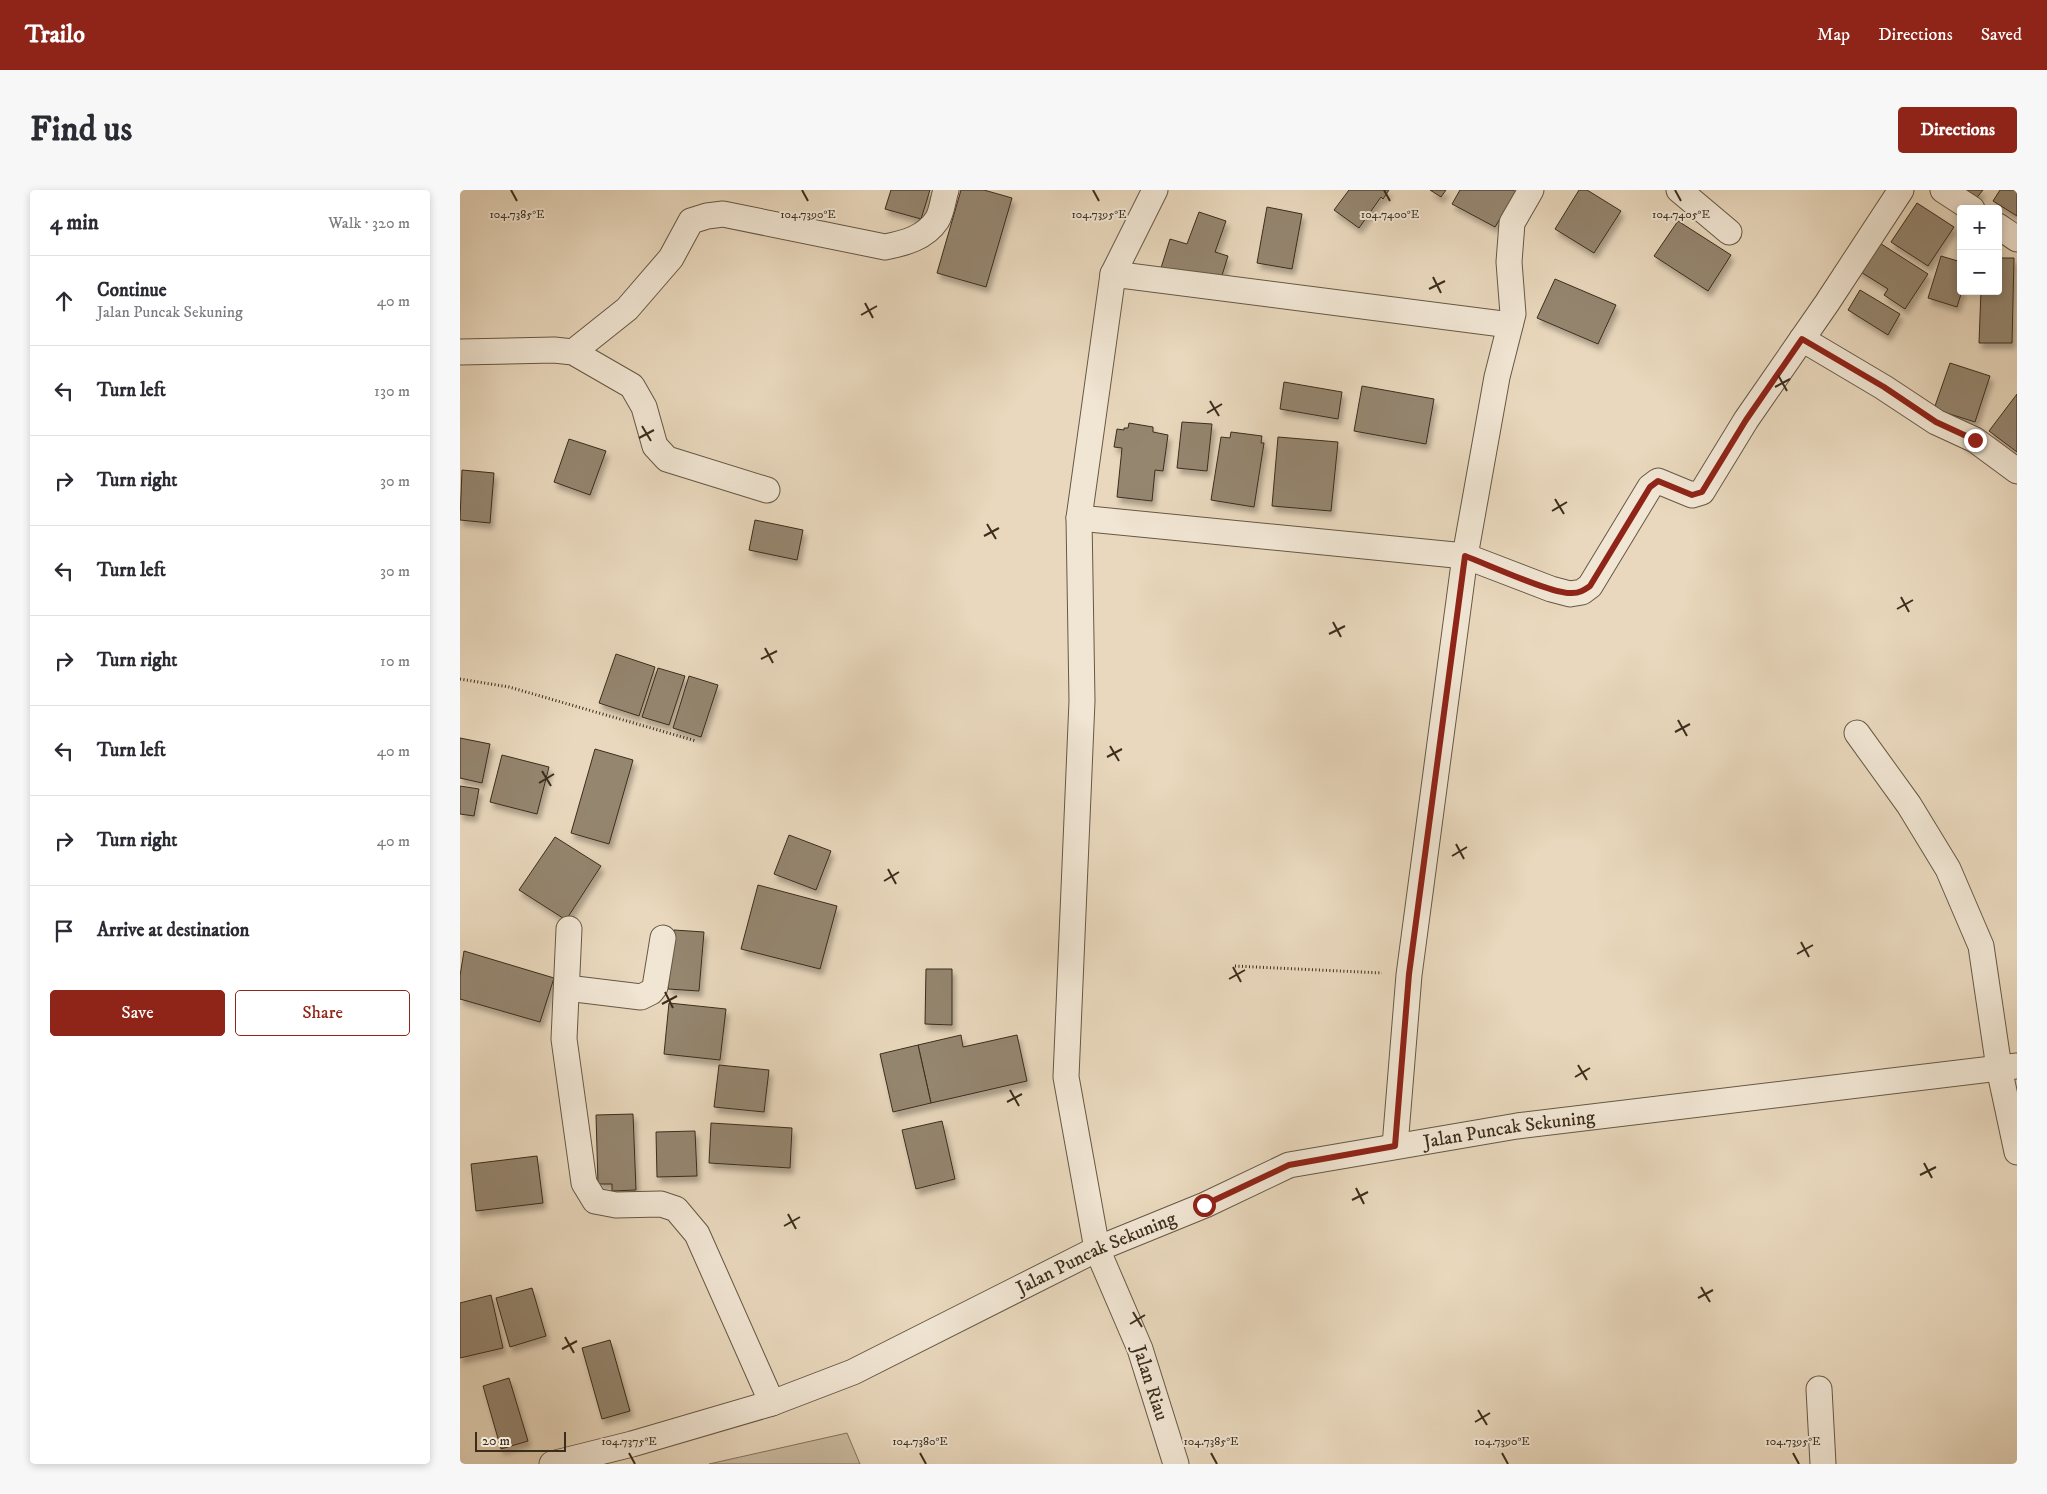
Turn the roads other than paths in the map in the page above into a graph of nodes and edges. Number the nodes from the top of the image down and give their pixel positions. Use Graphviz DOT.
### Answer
graph roads {
  1 [pos="946,190"];
  2 [pos="1155,190"];
  3 [pos="1531,190"];
  4 [pos="1678,190"];
  5 [pos="1902,190"];
  6 [pos="1943,190"];
  7 [pos="1966,205"];
  8 [pos="2002,229"];
  9 [pos="1729,232"];
  10 [pos="2017,238"];
  11 [pos="1113,274"];
  12 [pos="1510,325"];
  13 [pos="1802,339"];
  14 [pos="460,352"];
  15 [pos="573,352"];
  16 [pos="2017,471"];
  17 [pos="767,490"];
  18 [pos="1079,518"];
  19 [pos="1465,556"];
  20 [pos="1856,733"];
  21 [pos="569,929"];
  22 [pos="663,938"];
  23 [pos="567,988"];
  24 [pos="2008,1067"];
  25 [pos="1395,1146"];
  26 [pos="2017,1152"];
  27 [pos="1097,1249"];
  28 [pos="1819,1389"];
  29 [pos="772,1403"];
  30 [pos="552,1464"];
  31 [pos="1176,1464"];
  32 [pos="1823,1464"];
  1 -- 15 [label="street"];
  2 -- 11 [label="street, Jalan Riau"];
  3 -- 12 [label="street"];
  4 -- 9 [label="street"];
  5 -- 13 [label="street"];
  6 -- 7 [label="street"];
  8 -- 10 [label="street"];
  11 -- 12 [label="street"];
  11 -- 18 [label="street, Jalan Riau"];
  12 -- 19 [label="street"];
  13 -- 16 [label="street"];
  13 -- 19 [label="street"];
  14 -- 15 [label="street"];
  15 -- 17 [label="street"];
  18 -- 19 [label="street"];
  18 -- 27 [label="street, Jalan Riau"];
  19 -- 25 [label="street"];
  20 -- 24 [label="street"];
  21 -- 23 [label="street"];
  22 -- 23 [label="street"];
  23 -- 29 [label="street"];
  24 -- 25 [label="street, Jalan Puncak Sekuning"];
  24 -- 26 [label="street"];
  25 -- 27 [label="street, Jalan Puncak Sekuning"];
  27 -- 29 [label="street, Jalan Puncak Sekuning"];
  27 -- 31 [label="street, Jalan Riau"];
  28 -- 32 [label="street"];
  29 -- 30 [label="street, Jalan Puncak Sekuning"];
}
